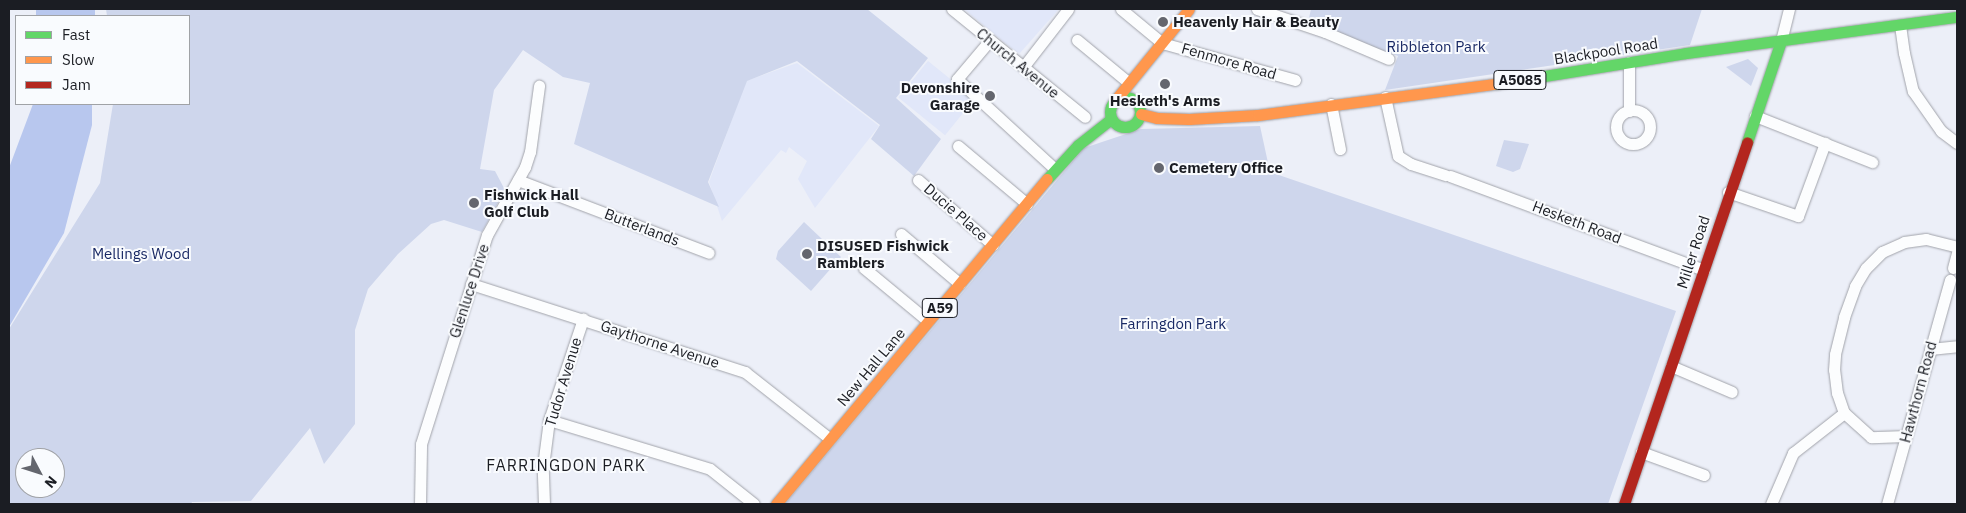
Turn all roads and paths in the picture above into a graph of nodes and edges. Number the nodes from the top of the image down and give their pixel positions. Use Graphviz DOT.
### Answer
graph roads {
  1 [pos="952,9"];
  2 [pos="1068,9"];
  3 [pos="1121,9"];
  4 [pos="1189,9"];
  5 [pos="1257,9"];
  6 [pos="1789,9"];
  7 [pos="1957,17"];
  8 [pos="1900,25"];
  9 [pos="990,40"];
  10 [pos="1077,40"];
  11 [pos="1781,41"];
  12 [pos="1162,43"];
  13 [pos="1389,59"];
  14 [pos="1629,62"];
  15 [pos="1024,66"];
  16 [pos="1295,80"];
  17 [pos="1128,82"];
  18 [pos="539,86"];
  19 [pos="1385,96"];
  20 [pos="1117,98"];
  21 [pos="1332,104"];
  22 [pos="1136,105"];
  23 [pos="1629,111"];
  24 [pos="1755,116"];
  25 [pos="1085,117"];
  26 [pos="1111,119"];
  27 [pos="1957,142"];
  28 [pos="1825,143"];
  29 [pos="958,146"];
  30 [pos="1340,149"];
  31 [pos="1872,162"];
  32 [pos="1055,169"];
  33 [pos="518,180"];
  34 [pos="918,180"];
  35 [pos="1728,192"];
  36 [pos="1027,204"];
  37 [pos="902,234"];
  38 [pos="993,245"];
  39 [pos="1957,247"];
  40 [pos="709,253"];
  41 [pos="1957,253"];
  42 [pos="864,268"];
  43 [pos="1953,268"];
  44 [pos="1704,270"];
  45 [pos="1950,280"];
  46 [pos="471,284"];
  47 [pos="960,284"];
  48 [pos="583,319"];
  49 [pos="928,321"];
  50 [pos="1957,346"];
  51 [pos="1930,349"];
  52 [pos="1671,366"];
  53 [pos="1732,392"];
  54 [pos="1844,413"];
  55 [pos="548,420"];
  56 [pos="1906,436"];
  57 [pos="830,439"];
  58 [pos="1641,452"];
  59 [pos="1704,475"];
  60 [pos="420,504"];
  61 [pos="544,504"];
  62 [pos="754,504"];
  63 [pos="776,504"];
  64 [pos="1624,504"];
  65 [pos="1771,504"];
  66 [pos="1887,504"];
  1 -- 9 [label="street, Church Avenue"];
  2 -- 15 [label="street"];
  3 -- 12 [label="street"];
  4 -- 12 [label="main road"];
  5 -- 13 [label="street"];
  6 -- 11 [label="street, Miller Road"];
  7 -- 8 [label="main road, Blackpool Road / A5085"];
  8 -- 11 [label="main road, Blackpool Road / A5085"];
  8 -- 27 [label="street"];
  9 -- 15 [label="street, Church Avenue"];
  9 -- 32 [label="street"];
  10 -- 17 [label="street"];
  11 -- 14 [label="main road, Blackpool Road / A5085"];
  11 -- 24 [label="main road, Miller Road"];
  12 -- 16 [label="street, Fenmore Road"];
  12 -- 17 [label="main road"];
  12 -- 22 [label="main road"];
  14 -- 19 [label="main road, Blackpool Road / A5085"];
  14 -- 23 [label="street"];
  15 -- 25 [label="street, Church Avenue"];
  17 -- 20 [label="main road"];
  17 -- 22 [label="main road"];
  18 -- 33 [label="street, Glenluce Drive"];
  19 -- 21 [label="main road, Blackpool Road / A5085"];
  19 -- 44 [label="street, Hesketh Road"];
  20 -- 22 [label="main road"];
  20 -- 26 [label="main road"];
  21 -- 22 [label="main road, Blackpool Road / A5085"];
  21 -- 30 [label="street"];
  22 -- 26 [label="main road"];
  24 -- 28 [label="street"];
  24 -- 35 [label="main road, Miller Road"];
  26 -- 32 [label="main road, New Hall Lane / A59"];
  28 -- 31 [label="street"];
  28 -- 35 [label="street"];
  29 -- 36 [label="street"];
  32 -- 36 [label="main road, New Hall Lane / A59"];
  33 -- 40 [label="street, Butterlands"];
  33 -- 46 [label="street, Glenluce Drive"];
  34 -- 38 [label="street, Ducie Place"];
  35 -- 44 [label="main road, Miller Road"];
  36 -- 38 [label="main road, New Hall Lane / A59"];
  37 -- 47 [label="street"];
  38 -- 47 [label="main road, New Hall Lane / A59"];
  39 -- 54 [label="street"];
  41 -- 43 [label="street"];
  42 -- 49 [label="street"];
  44 -- 52 [label="main road, Miller Road"];
  45 -- 51 [label="street, Hawthorn Road"];
  46 -- 48 [label="street, Gaythorne Avenue"];
  46 -- 60 [label="street, Glenluce Drive"];
  47 -- 49 [label="main road, New Hall Lane / A59"];
  48 -- 55 [label="street, Tudor Avenue"];
  48 -- 57 [label="street, Gaythorne Avenue"];
  49 -- 57 [label="main road, New Hall Lane / A59"];
  50 -- 51 [label="street"];
  51 -- 56 [label="street, Hawthorn Road"];
  52 -- 53 [label="street"];
  52 -- 58 [label="main road, Miller Road"];
  54 -- 56 [label="street"];
  54 -- 65 [label="street"];
  55 -- 61 [label="street, Tudor Avenue"];
  55 -- 62 [label="street"];
  56 -- 66 [label="street, Hawthorn Road"];
  57 -- 63 [label="main road, New Hall Lane / A59"];
  58 -- 59 [label="street"];
  58 -- 64 [label="main road, Miller Road"];
}
